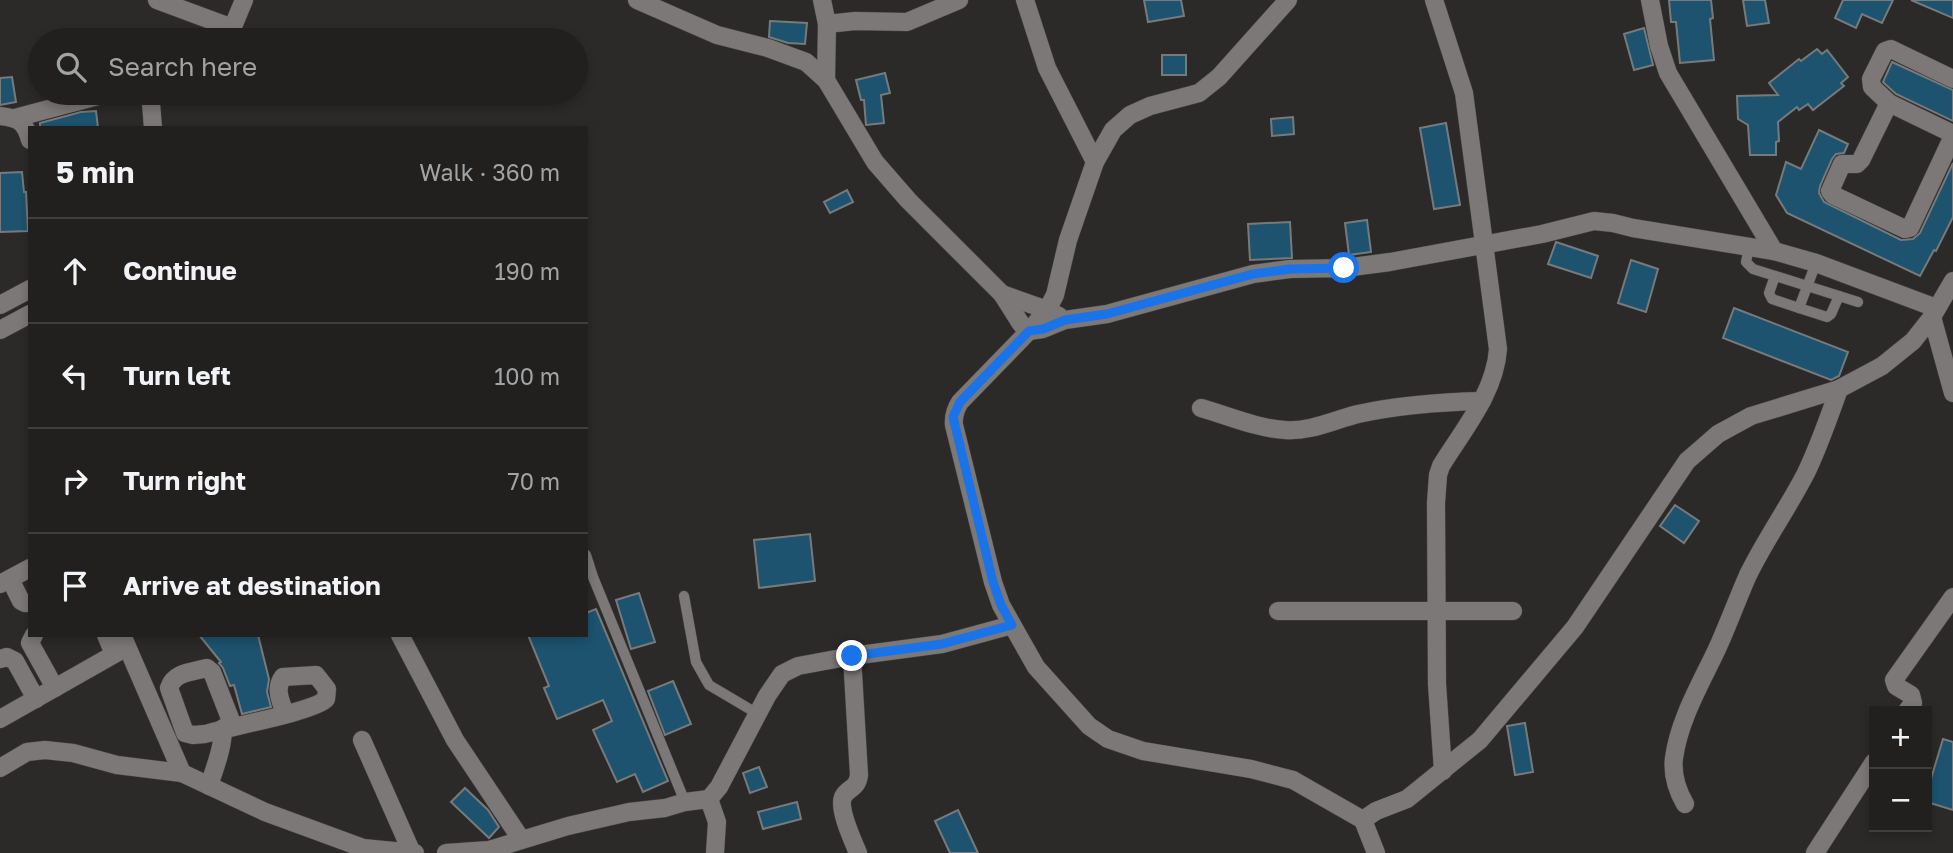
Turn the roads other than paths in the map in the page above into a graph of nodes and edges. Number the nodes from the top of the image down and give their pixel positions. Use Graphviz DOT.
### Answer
graph roads {
  1 [pos="157,0"];
  2 [pos="244,0"];
  3 [pos="637,0"];
  4 [pos="822,0"];
  5 [pos="958,0"];
  6 [pos="1025,0"];
  7 [pos="1288,0"];
  8 [pos="1434,0"];
  9 [pos="1650,0"];
  10 [pos="827,24"];
  11 [pos="1953,79"];
  12 [pos="826,80"];
  13 [pos="1889,103"];
  14 [pos="58,105"];
  15 [pos="151,105"];
  16 [pos="8,117"];
  17 [pos="153,126"];
  18 [pos="28,134"];
  19 [pos="1953,135"];
  20 [pos="1095,162"];
  21 [pos="1485,244"];
  22 [pos="1749,247"];
  23 [pos="1774,251"];
  24 [pos="1816,263"];
  25 [pos="1775,276"];
  26 [pos="1953,281"];
  27 [pos="1807,286"];
  28 [pos="28,290"];
  29 [pos="1002,294"];
  30 [pos="1839,296"];
  31 [pos="1858,302"];
  32 [pos="0,304"];
  33 [pos="1799,308"];
  34 [pos="1047,310"];
  35 [pos="1934,313"];
  36 [pos="28,315"];
  37 [pos="1065,320"];
  38 [pos="0,330"];
  39 [pos="1029,331"];
  40 [pos="1839,389"];
  41 [pos="1953,393"];
  42 [pos="1482,401"];
  43 [pos="1201,408"];
  44 [pos="28,569"];
  45 [pos="590,576"];
  46 [pos="5,581"];
  47 [pos="684,596"];
  48 [pos="1953,597"];
  49 [pos="28,603"];
  50 [pos="1278,611"];
  51 [pos="1513,611"];
  52 [pos="1437,612"];
  53 [pos="1012,625"];
  54 [pos="33,637"];
  55 [pos="401,637"];
  56 [pos="121,645"];
  57 [pos="852,656"];
  58 [pos="0,659"];
  59 [pos="55,688"];
  60 [pos="36,699"];
  61 [pos="1911,706"];
  62 [pos="285,714"];
  63 [pos="758,714"];
  64 [pos="0,719"];
  65 [pos="362,740"];
  66 [pos="0,768"];
  67 [pos="1869,769"];
  68 [pos="1443,771"];
  69 [pos="182,773"];
  70 [pos="209,786"];
  71 [pos="709,799"];
  72 [pos="685,802"];
  73 [pos="1685,804"];
  74 [pos="1363,820"];
  75 [pos="521,839"];
  76 [pos="413,853"];
  77 [pos="446,853"];
  78 [pos="715,853"];
  79 [pos="858,853"];
  80 [pos="1376,853"];
  81 [pos="1815,853"];
  1 -- 2 [label="street"];
  3 -- 12 [label="street"];
  4 -- 10 [label="street"];
  5 -- 10 [label="street"];
  6 -- 20 [label="street"];
  7 -- 20 [label="street"];
  8 -- 21 [label="street"];
  9 -- 23 [label="street"];
  10 -- 12 [label="street"];
  11 -- 13 [label="street"];
  12 -- 29 [label="street"];
  13 -- 19 [label="street"];
  13 -- 19 [label="street"];
  14 -- 16 [label="street"];
  15 -- 17 [label="street"];
  16 -- 18 [label="street"];
  20 -- 34 [label="street"];
  21 -- 22 [label="street"];
  21 -- 37 [label="street"];
  21 -- 42 [label="street"];
  22 -- 23 [label="street"];
  22 -- 25 [label="lane"];
  23 -- 24 [label="street"];
  24 -- 27 [label="lane"];
  24 -- 35 [label="street"];
  25 -- 27 [label="lane"];
  25 -- 33 [label="lane"];
  26 -- 35 [label="street"];
  27 -- 30 [label="lane"];
  27 -- 33 [label="lane"];
  28 -- 32 [label="street"];
  29 -- 34 [label="street"];
  29 -- 39 [label="street"];
  30 -- 31 [label="lane"];
  30 -- 33 [label="lane"];
  34 -- 37 [label="street"];
  34 -- 39 [label="street"];
  35 -- 40 [label="street"];
  35 -- 41 [label="street"];
  36 -- 38 [label="street"];
  37 -- 39 [label="street"];
  39 -- 53 [label="street"];
  40 -- 68 [label="street"];
  40 -- 73 [label="street"];
  42 -- 43 [label="street"];
  42 -- 52 [label="street"];
  44 -- 46 [label="street"];
  45 -- 72 [label="lane"];
  46 -- 49 [label="street"];
  47 -- 63 [label="lane"];
  48 -- 61 [label="street"];
  50 -- 52 [label="street"];
  51 -- 52 [label="street"];
  52 -- 68 [label="street"];
  53 -- 57 [label="street"];
  53 -- 74 [label="street"];
  54 -- 59 [label="street"];
  55 -- 75 [label="street"];
  56 -- 59 [label="street"];
  56 -- 69 [label="street"];
  57 -- 63 [label="street"];
  57 -- 79 [label="street"];
  58 -- 60 [label="street"];
  59 -- 60 [label="street"];
  60 -- 64 [label="street"];
  62 -- 70 [label="street"];
  63 -- 71 [label="street"];
  65 -- 76 [label="street"];
  66 -- 69 [label="street"];
  67 -- 81 [label="street"];
  68 -- 74 [label="street"];
  69 -- 70 [label="street"];
  70 -- 76 [label="street"];
  71 -- 72 [label="street"];
  71 -- 78 [label="street"];
  72 -- 75 [label="street"];
  74 -- 80 [label="street"];
  75 -- 77 [label="street"];
}
